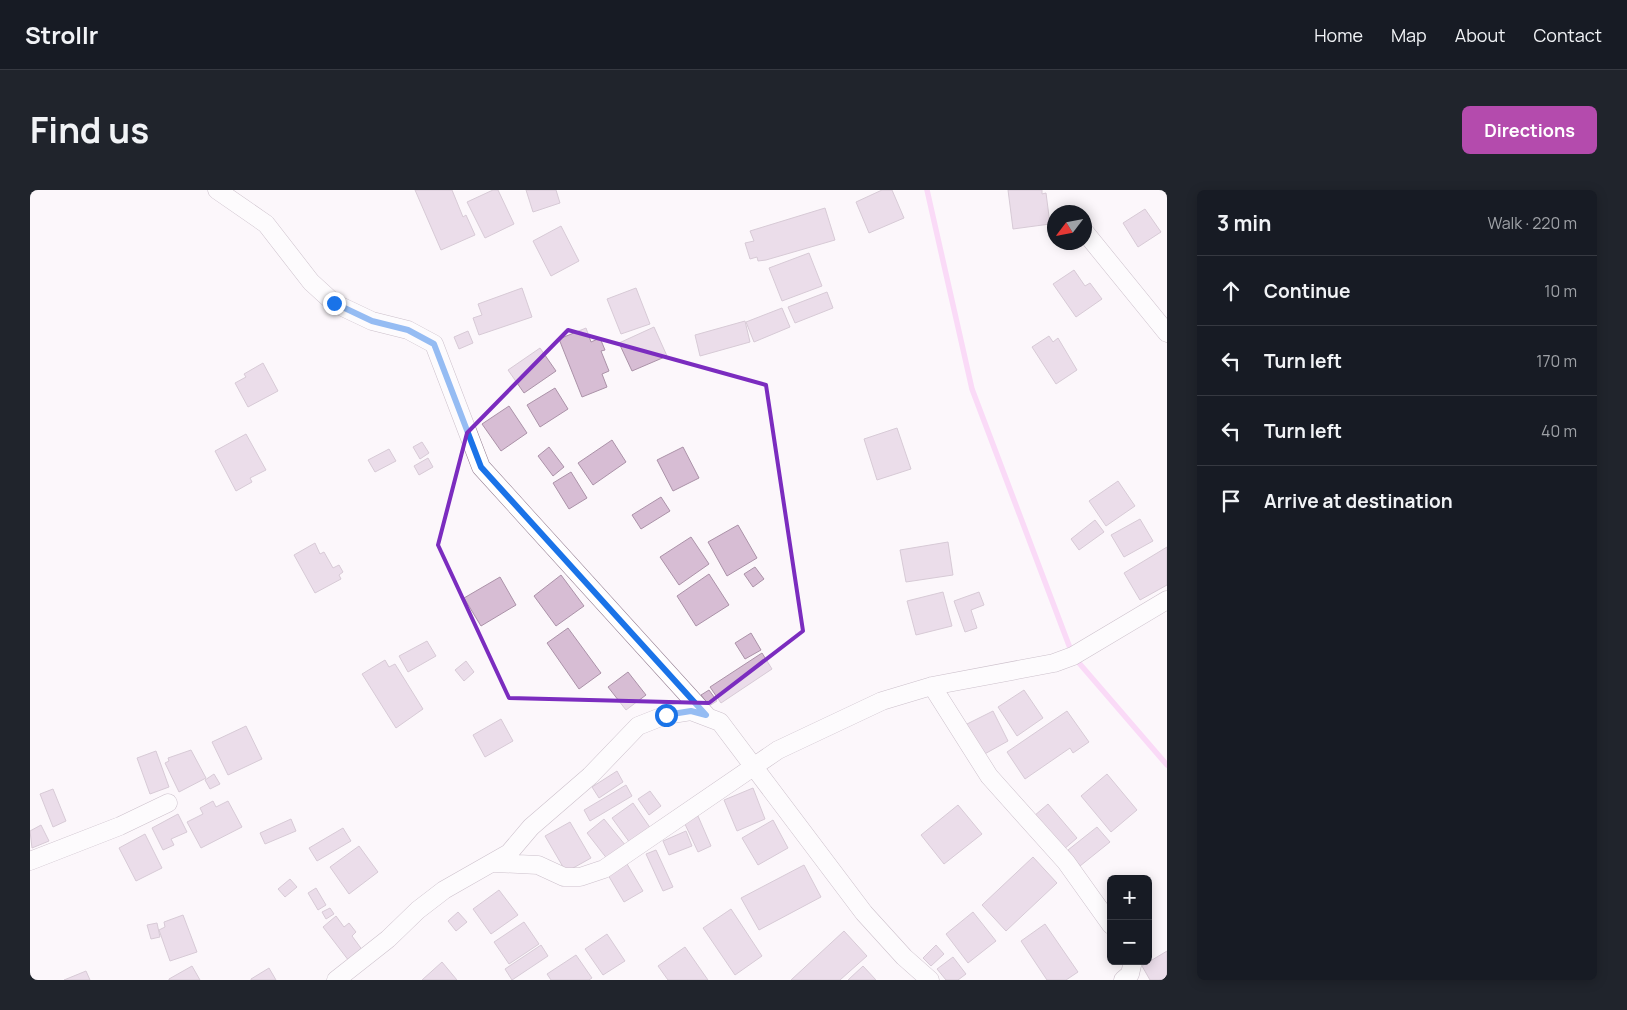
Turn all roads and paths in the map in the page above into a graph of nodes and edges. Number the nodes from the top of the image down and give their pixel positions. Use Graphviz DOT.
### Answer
graph roads {
  1 [pos="217,190"];
  2 [pos="1092,242"];
  3 [pos="1167,333"];
  4 [pos="1167,600"];
  5 [pos="932,686"];
  6 [pos="706,715"];
  7 [pos="754,766"];
  8 [pos="168,803"];
  9 [pos="30,861"];
  10 [pos="495,863"];
  11 [pos="1107,920"];
  12 [pos="1132,965"];
  13 [pos="336,980"];
  14 [pos="930,980"];
  15 [pos="1123,980"];
  1 -- 6 [label="street"];
  2 -- 3 [label="street"];
  4 -- 5 [label="street"];
  5 -- 7 [label="street"];
  5 -- 11 [label="street"];
  6 -- 7 [label="street"];
  6 -- 10 [label="street"];
  7 -- 10 [label="street"];
  7 -- 14 [label="street"];
  8 -- 9 [label="street"];
  10 -- 13 [label="street"];
  12 -- 15 [label="street"];
}
